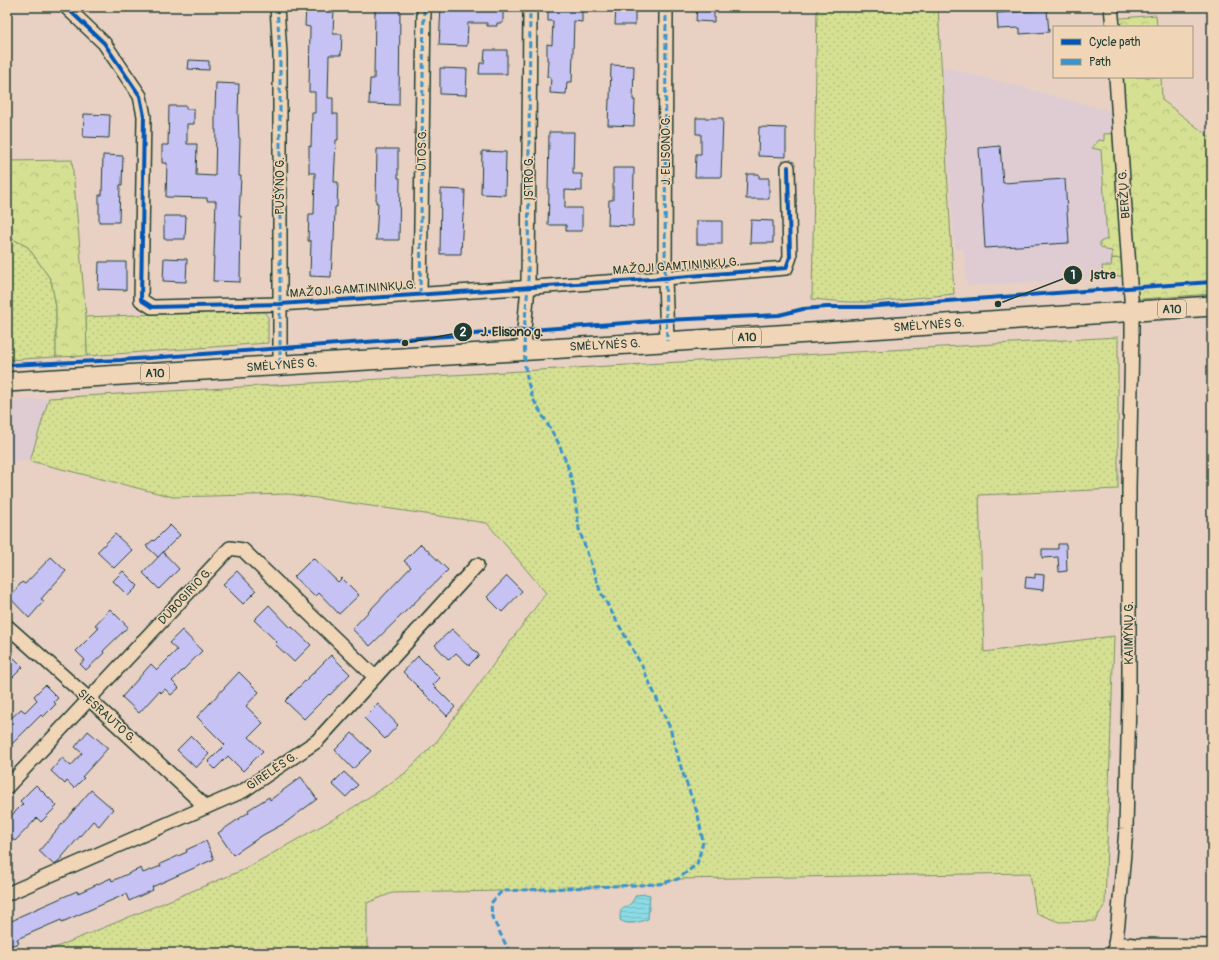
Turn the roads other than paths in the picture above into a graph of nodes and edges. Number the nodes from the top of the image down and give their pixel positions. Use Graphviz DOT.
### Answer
graph roads {
  1 [pos="66,7"];
  2 [pos="277,7"];
  3 [pos="424,7"];
  4 [pos="530,7"];
  5 [pos="666,7"];
  6 [pos="1111,7"];
  7 [pos="1112,26"];
  8 [pos="1116,78"];
  9 [pos="788,167"];
  10 [pos="665,278"];
  11 [pos="528,287"];
  12 [pos="420,294"];
  13 [pos="280,304"];
  14 [pos="1212,306"];
  15 [pos="1132,312"];
  16 [pos="667,342"];
  17 [pos="525,350"];
  18 [pos="280,366"];
  19 [pos="7,382"];
  20 [pos="477,565"];
  21 [pos="7,626"];
  22 [pos="375,677"];
  23 [pos="89,699"];
  24 [pos="7,787"];
  25 [pos="206,807"];
  26 [pos="7,894"];
  27 [pos="1212,946"];
  28 [pos="1114,948"];
  1 -- 13 [label="street, MAŽOJI GAMTININKŲ G."];
  2 -- 13 [label="street, PUŠYNO G."];
  3 -- 12 [label="street, ŪTOS G."];
  4 -- 11 [label="street, ĮSTRO G."];
  5 -- 10 [label="street, J. ELISONO G."];
  6 -- 7 [label="street"];
  8 -- 15 [label="street, BERŽŲ G."];
  9 -- 10 [label="street, MAŽOJI GAMTININKŲ G."];
  10 -- 11 [label="street, MAŽOJI GAMTININKŲ G."];
  10 -- 16 [label="street, J. ELISONO G."];
  11 -- 12 [label="street, MAŽOJI GAMTININKŲ G."];
  11 -- 17 [label="street, ĮSTRO G."];
  12 -- 13 [label="street, MAŽOJI GAMTININKŲ G."];
  13 -- 18 [label="street, PUŠYNO G."];
  14 -- 15 [label="highway, A10"];
  15 -- 16 [label="highway, SMĖLYNĖS G. / A10"];
  15 -- 28 [label="street, KAIMYNŲ G."];
  16 -- 17 [label="highway, SMĖLYNĖS G. / A10"];
  17 -- 18 [label="highway, SMĖLYNĖS G. / A10"];
  18 -- 19 [label="highway, SMĖLYNĖS G. / A10"];
  20 -- 22 [label="street, GIRELĖS G."];
  21 -- 23 [label="street, SIESRAUTO G."];
  22 -- 23 [label="street, DUBOGIRIO G."];
  22 -- 25 [label="street, GIRELĖS G."];
  23 -- 24 [label="street, DUBOGIRIO G."];
  23 -- 25 [label="street, SIESRAUTO G."];
  25 -- 26 [label="street, GIRELĖS G."];
  27 -- 28 [label="street"];
}
